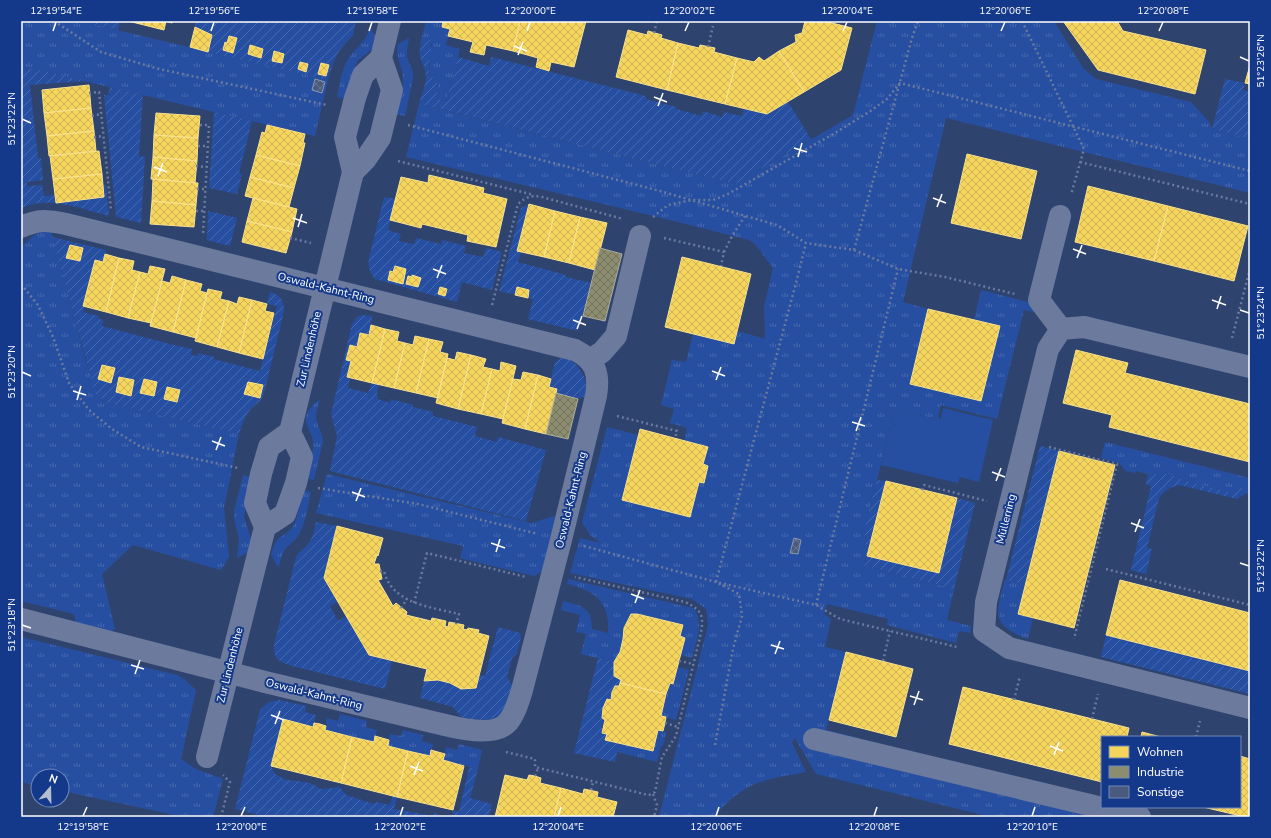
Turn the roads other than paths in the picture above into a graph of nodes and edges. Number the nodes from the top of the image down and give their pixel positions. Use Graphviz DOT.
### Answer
graph roads {
  1 [pos="390,21"];
  2 [pos="381,58"];
  3 [pos="353,172"];
  4 [pos="1060,216"];
  5 [pos="21,228"];
  6 [pos="640,236"];
  7 [pos="324,288"];
  8 [pos="1061,329"];
  9 [pos="590,360"];
  10 [pos="1250,367"];
  11 [pos="290,432"];
  12 [pos="265,527"];
  13 [pos="21,619"];
  14 [pos="228,672"];
  15 [pos="1250,708"];
  16 [pos="814,739"];
  17 [pos="207,756"];
  18 [pos="1101,808"];
  19 [pos="1102,808"];
  20 [pos="1140,817"];
  1 -- 2 [label="street"];
  2 -- 3 [label="street, Zur Lindenhöhe"];
  2 -- 3 [label="street, Zur Lindenhöhe"];
  3 -- 7 [label="street, Zur Lindenhöhe"];
  4 -- 8 [label="street"];
  5 -- 7 [label="street, Oswald-Kahnt-Ring"];
  6 -- 9 [label="street"];
  7 -- 9 [label="street, Oswald-Kahnt-Ring"];
  7 -- 11 [label="street, Zur Lindenhöhe"];
  8 -- 10 [label="street"];
  8 -- 15 [label="street, Müllerring"];
  9 -- 14 [label="street, Oswald-Kahnt-Ring"];
  11 -- 12 [label="street"];
  11 -- 12 [label="street"];
  12 -- 14 [label="street, Zur Lindenhöhe"];
  13 -- 14 [label="street, Oswald-Kahnt-Ring"];
  14 -- 17 [label="street, Zur Lindenhöhe"];
  16 -- 18 [label="street"];
  19 -- 20 [label="street"];
}
